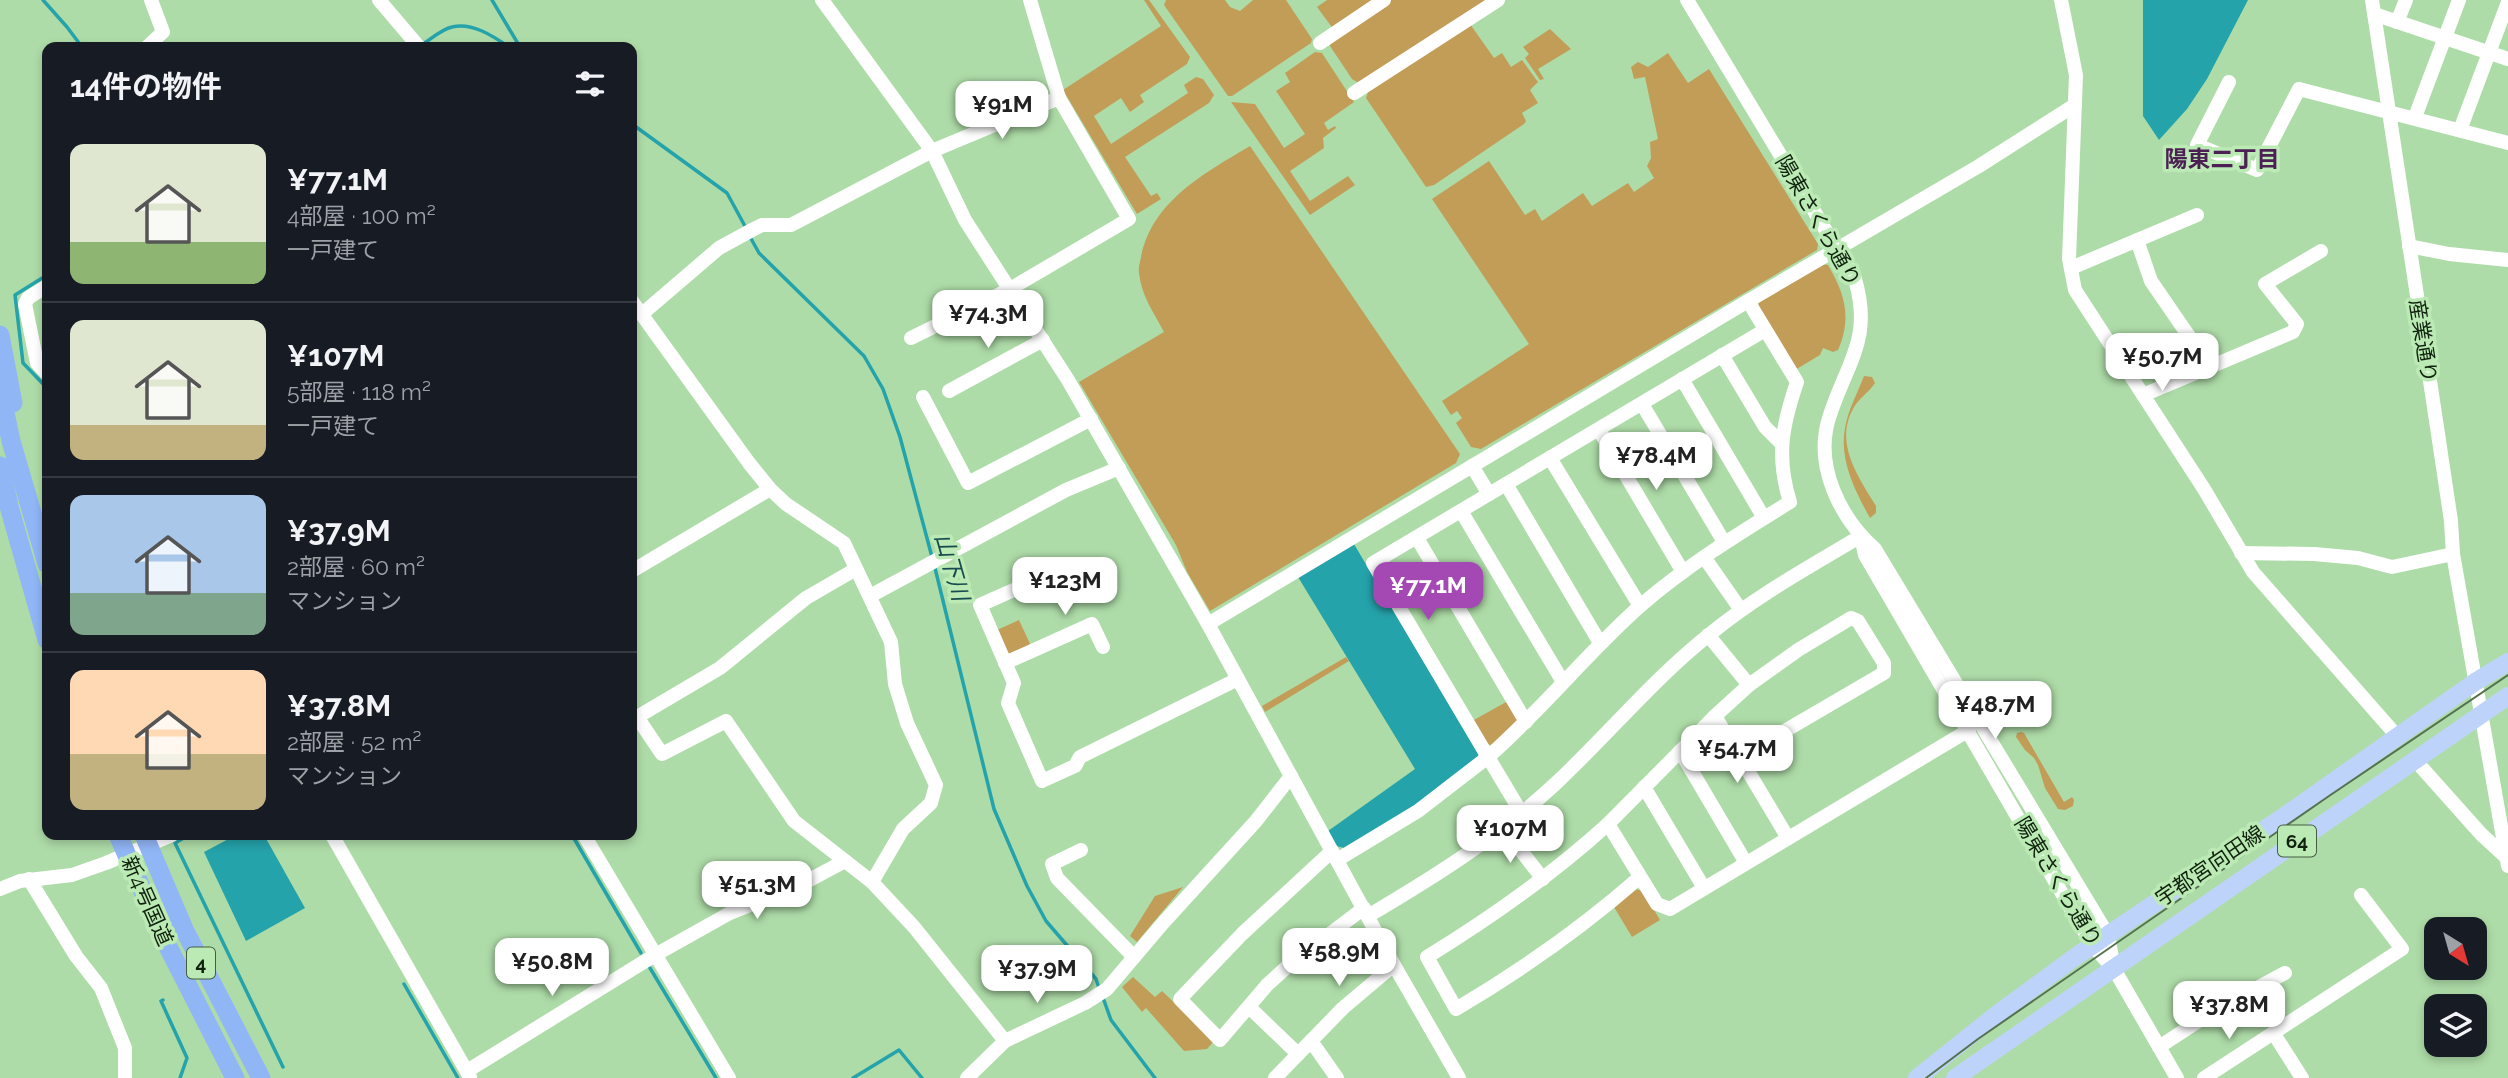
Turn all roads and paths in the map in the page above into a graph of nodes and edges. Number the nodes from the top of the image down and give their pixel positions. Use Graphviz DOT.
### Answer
graph roads {
  1 [pos="151,0"];
  2 [pos="379,0"];
  3 [pos="822,0"];
  4 [pos="1030,0"];
  5 [pos="1384,0"];
  6 [pos="1497,0"];
  7 [pos="1687,0"];
  8 [pos="2061,0"];
  9 [pos="2406,0"];
  10 [pos="2459,0"];
  11 [pos="2508,2"];
  12 [pos="2373,7"];
  13 [pos="2397,22"];
  14 [pos="2445,38"];
  15 [pos="152,42"];
  16 [pos="414,42"];
  17 [pos="1320,43"];
  18 [pos="2489,52"];
  19 [pos="2508,59"];
  20 [pos="2229,82"];
  21 [pos="1354,93"];
  22 [pos="1059,98"];
  23 [pos="2075,105"];
  24 [pos="2389,111"];
  25 [pos="2415,117"];
  26 [pos="2460,130"];
  27 [pos="2508,143"];
  28 [pos="932,151"];
  29 [pos="2197,215"];
  30 [pos="2137,240"];
  31 [pos="2409,246"];
  32 [pos="1838,249"];
  33 [pos="2321,251"];
  34 [pos="2507,257"];
  35 [pos="2071,268"];
  36 [pos="42,289"];
  37 [pos="1010,289"];
  38 [pos="1748,301"];
  39 [pos="637,308"];
  40 [pos="642,314"];
  41 [pos="1765,330"];
  42 [pos="0,335"];
  43 [pos="911,338"];
  44 [pos="1043,340"];
  45 [pos="1722,355"];
  46 [pos="2210,367"];
  47 [pos="42,368"];
  48 [pos="1682,379"];
  49 [pos="0,389"];
  50 [pos="949,391"];
  51 [pos="2143,395"];
  52 [pos="923,397"];
  53 [pos="1642,404"];
  54 [pos="1091,419"];
  55 [pos="1599,430"];
  56 [pos="1781,443"];
  57 [pos="1550,458"];
  58 [pos="0,466"];
  59 [pos="1472,466"];
  60 [pos="1119,468"];
  61 [pos="1506,484"];
  62 [pos="0,486"];
  63 [pos="770,489"];
  64 [pos="1489,494"];
  65 [pos="30,503"];
  66 [pos="10,510"];
  67 [pos="1461,511"];
  68 [pos="1764,517"];
  69 [pos="1861,536"];
  70 [pos="1416,538"];
  71 [pos="1724,542"];
  72 [pos="42,546"];
  73 [pos="2241,553"];
  74 [pos="2453,554"];
  75 [pos="1704,557"];
  76 [pos="637,568"];
  77 [pos="856,569"];
  78 [pos="1683,572"];
  79 [pos="1041,578"];
  80 [pos="870,596"];
  81 [pos="1640,606"];
  82 [pos="1741,610"];
  83 [pos="42,622"];
  84 [pos="1208,624"];
  85 [pos="1708,635"];
  86 [pos="1600,643"];
  87 [pos="1102,647"];
  88 [pos="2508,662"];
  89 [pos="1005,663"];
  90 [pos="1238,679"];
  91 [pos="1563,682"];
  92 [pos="2475,682"];
  93 [pos="1749,685"];
  94 [pos="2508,696"];
  95 [pos="2481,715"];
  96 [pos="1715,716"];
  97 [pos="637,717"];
  98 [pos="1526,722"];
  99 [pos="637,723"];
  100 [pos="1969,730"];
  101 [pos="2397,736"];
  102 [pos="1680,751"];
  103 [pos="1488,757"];
  104 [pos="1740,757"];
  105 [pos="2415,760"];
  106 [pos="1291,776"];
  107 [pos="1644,787"];
  108 [pos="1522,814"];
  109 [pos="1608,824"];
  110 [pos="1504,829"];
  111 [pos="1788,838"];
  112 [pos="120,840"];
  113 [pos="146,840"];
  114 [pos="335,840"];
  115 [pos="587,840"];
  116 [pos="1081,850"];
  117 [pos="126,855"];
  118 [pos="1335,855"];
  119 [pos="845,861"];
  120 [pos="2508,861"];
  121 [pos="1746,863"];
  122 [pos="1640,877"];
  123 [pos="29,879"];
  124 [pos="1543,879"];
  125 [pos="872,882"];
  126 [pos="0,888"];
  127 [pos="1704,888"];
  128 [pos="2361,895"];
  129 [pos="1366,912"];
  130 [pos="2100,940"];
  131 [pos="655,955"];
  132 [pos="1134,957"];
  133 [pos="1394,965"];
  134 [pos="2114,969"];
  135 [pos="2285,973"];
  136 [pos="1249,1007"];
  137 [pos="2274,1034"];
  138 [pos="1005,1041"];
  139 [pos="1311,1041"];
  140 [pos="2160,1047"];
  141 [pos="1298,1054"];
  142 [pos="469,1074"];
  143 [pos="125,1078"];
  144 [pos="235,1078"];
  145 [pos="261,1078"];
  146 [pos="729,1078"];
  147 [pos="967,1078"];
  148 [pos="1275,1078"];
  149 [pos="1336,1078"];
  150 [pos="1459,1078"];
  151 [pos="1917,1078"];
  152 [pos="1955,1078"];
  153 [pos="2177,1078"];
  154 [pos="2204,1078"];
  155 [pos="2302,1078"];
  1 -- 15 [label="street"];
  2 -- 16 [label="street"];
  3 -- 28 [label="street"];
  4 -- 22 [label="street"];
  5 -- 17 [label="street"];
  6 -- 21 [label="street"];
  7 -- 32 [label="street, 陽東さくら通り"];
  8 -- 23 [label="street"];
  9 -- 13 [label="street"];
  10 -- 14 [label="street"];
  11 -- 18 [label="street"];
  12 -- 13 [label="street"];
  12 -- 24 [label="street, 産業通り"];
  13 -- 14 [label="street"];
  14 -- 18 [label="street"];
  14 -- 25 [label="street"];
  18 -- 19 [label="street"];
  18 -- 26 [label="street"];
  20 -- 24 [label="street"];
  22 -- 28 [label="street"];
  22 -- 37 [label="street"];
  23 -- 32 [label="street"];
  23 -- 35 [label="street"];
  24 -- 25 [label="street"];
  24 -- 31 [label="street, 産業通り"];
  25 -- 26 [label="street"];
  26 -- 27 [label="street"];
  28 -- 37 [label="street"];
  28 -- 40 [label="street"];
  29 -- 30 [label="street"];
  30 -- 35 [label="street"];
  30 -- 46 [label="street"];
  31 -- 34 [label="street"];
  31 -- 74 [label="street, 産業通り"];
  32 -- 38 [label="street"];
  32 -- 69 [label="street, 陽東さくら通り"];
  33 -- 46 [label="street"];
  35 -- 51 [label="street"];
  36 -- 47 [label="street"];
  37 -- 43 [label="street"];
  37 -- 44 [label="street"];
  38 -- 41 [label="street"];
  38 -- 59 [label="street"];
  39 -- 40 [label="street"];
  40 -- 63 [label="street"];
  41 -- 45 [label="street"];
  41 -- 56 [label="street"];
  42 -- 65 [label="highway"];
  44 -- 50 [label="street"];
  44 -- 54 [label="street"];
  45 -- 48 [label="street"];
  45 -- 56 [label="street"];
  46 -- 51 [label="street"];
  48 -- 53 [label="street"];
  48 -- 68 [label="street"];
  49 -- 65 [label="highway"];
  51 -- 73 [label="street"];
  52 -- 54 [label="street"];
  53 -- 55 [label="street"];
  53 -- 71 [label="street"];
  54 -- 60 [label="street"];
  55 -- 57 [label="street"];
  55 -- 78 [label="street"];
  56 -- 68 [label="street"];
  57 -- 61 [label="street"];
  57 -- 81 [label="street"];
  58 -- 66 [label="highway"];
  59 -- 64 [label="street"];
  59 -- 84 [label="street"];
  60 -- 80 [label="street"];
  60 -- 84 [label="street"];
  61 -- 64 [label="street"];
  61 -- 86 [label="street"];
  62 -- 66 [label="highway"];
  63 -- 76 [label="street"];
  63 -- 77 [label="street"];
  64 -- 67 [label="street"];
  65 -- 72 [label="highway"];
  66 -- 83 [label="highway"];
  67 -- 70 [label="street"];
  67 -- 91 [label="street"];
  68 -- 71 [label="street"];
  69 -- 82 [label="street"];
  69 -- 100 [label="street, 陽東さくら通り"];
  69 -- 130 [label="street, 陽東さくら通り"];
  70 -- 98 [label="street"];
  70 -- 103 [label="street"];
  71 -- 75 [label="street"];
  73 -- 74 [label="street"];
  73 -- 101 [label="street"];
  74 -- 92 [label="street, 産業通り"];
  75 -- 78 [label="street"];
  75 -- 82 [label="street"];
  77 -- 80 [label="street"];
  77 -- 97 [label="street"];
  78 -- 81 [label="street"];
  79 -- 89 [label="street"];
  80 -- 125 [label="street"];
  81 -- 86 [label="street"];
  82 -- 85 [label="street"];
  84 -- 90 [label="street"];
  85 -- 93 [label="street"];
  85 -- 108 [label="street"];
  86 -- 91 [label="street"];
  87 -- 89 [label="street"];
  88 -- 92 [label="main road, 宇都宮向田線 / 64"];
  89 -- 90 [label="street"];
  90 -- 106 [label="street"];
  91 -- 98 [label="street"];
  92 -- 95 [label="street, 産業通り"];
  92 -- 101 [label="main road, 宇都宮向田線 / 64"];
  93 -- 96 [label="street"];
  93 -- 104 [label="street"];
  94 -- 95 [label="main road, 宇都宮向田線 / 64"];
  95 -- 105 [label="main road, 宇都宮向田線 / 64"];
  95 -- 120 [label="street"];
  96 -- 102 [label="street"];
  96 -- 104 [label="street"];
  98 -- 103 [label="street"];
  99 -- 119 [label="street"];
  100 -- 111 [label="street"];
  100 -- 130 [label="street, 陽東さくら通り"];
  101 -- 130 [label="main road, 宇都宮向田線 / 64"];
  102 -- 107 [label="street"];
  102 -- 121 [label="street"];
  103 -- 108 [label="street"];
  103 -- 118 [label="street"];
  104 -- 111 [label="street"];
  105 -- 120 [label="street"];
  105 -- 134 [label="main road, 宇都宮向田線 / 64"];
  106 -- 118 [label="street"];
  106 -- 132 [label="street"];
  107 -- 109 [label="street"];
  107 -- 127 [label="street"];
  108 -- 110 [label="street"];
  109 -- 122 [label="street"];
  109 -- 124 [label="street"];
  110 -- 124 [label="street"];
  110 -- 129 [label="street"];
  111 -- 121 [label="street"];
  112 -- 117 [label="highway, 新4号国道 / 4"];
  113 -- 117 [label="street"];
  113 -- 145 [label="highway, 新4号国道 / 4"];
  114 -- 142 [label="street"];
  115 -- 131 [label="street"];
  116 -- 132 [label="street"];
  117 -- 123 [label="street"];
  117 -- 144 [label="highway, 新4号国道 / 4"];
  118 -- 129 [label="street"];
  118 -- 136 [label="street"];
  119 -- 125 [label="street"];
  119 -- 131 [label="street"];
  121 -- 127 [label="street"];
  122 -- 124 [label="street"];
  122 -- 127 [label="street"];
  123 -- 126 [label="street"];
  123 -- 143 [label="street"];
  125 -- 138 [label="street"];
  128 -- 137 [label="street"];
  129 -- 133 [label="street"];
  129 -- 136 [label="street"];
  130 -- 134 [label="street, 陽東さくら通り"];
  130 -- 151 [label="main road, 宇都宮向田線 / 64"];
  131 -- 142 [label="street"];
  131 -- 146 [label="street"];
  132 -- 138 [label="street"];
  133 -- 139 [label="street"];
  133 -- 150 [label="street"];
  134 -- 140 [label="street"];
  134 -- 152 [label="main road, 宇都宮向田線 / 64"];
  135 -- 140 [label="street"];
  136 -- 141 [label="street"];
  137 -- 154 [label="street"];
  137 -- 155 [label="street"];
  138 -- 147 [label="street"];
  139 -- 141 [label="street"];
  139 -- 149 [label="street"];
  140 -- 153 [label="street"];
  141 -- 148 [label="street"];
}
